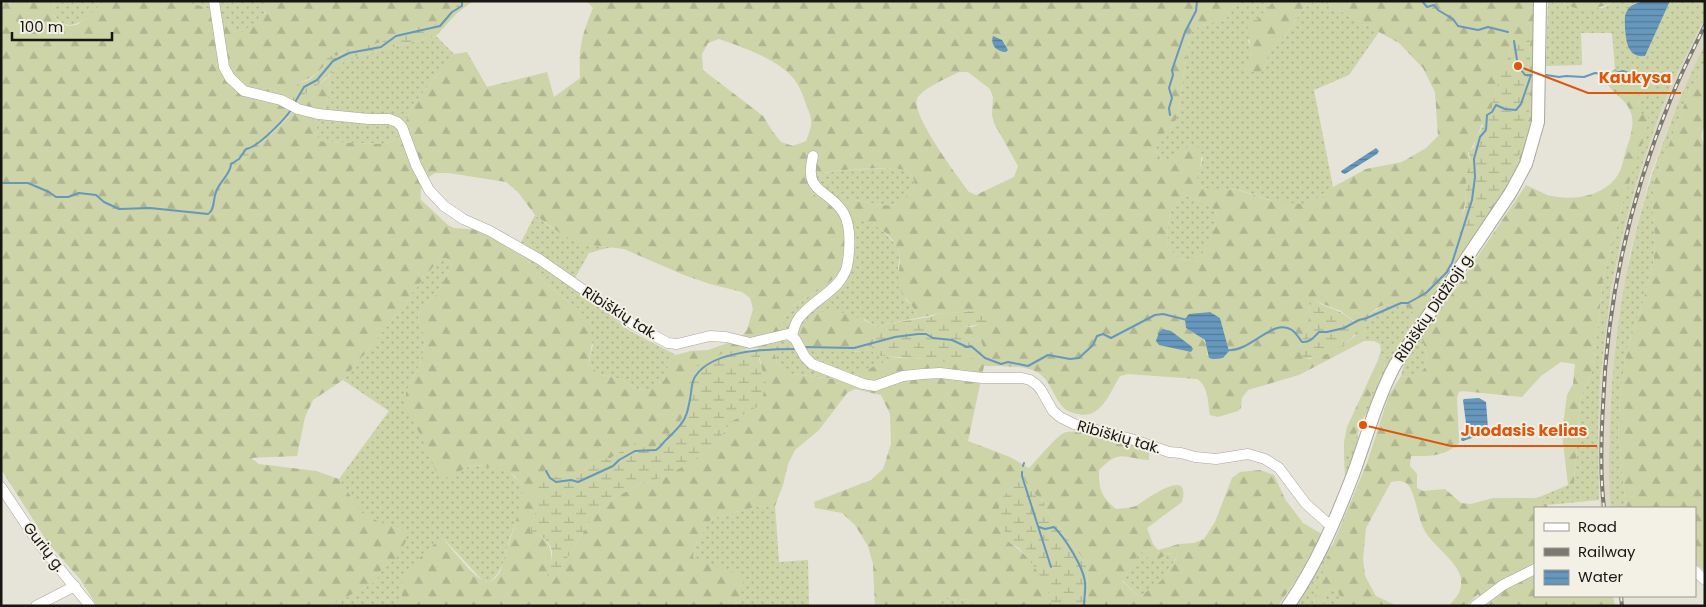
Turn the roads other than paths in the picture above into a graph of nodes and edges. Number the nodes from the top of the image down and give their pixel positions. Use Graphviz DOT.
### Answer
graph roads {
  1 [pos="214,1"];
  2 [pos="1540,1"];
  3 [pos="813,156"];
  4 [pos="792,335"];
  5 [pos="1,487"];
  6 [pos="1332,527"];
  7 [pos="1534,570"];
  8 [pos="75,586"];
  9 [pos="36,606"];
  10 [pos="90,606"];
  11 [pos="1288,606"];
  12 [pos="1475,606"];
  1 -- 4 [label="street, Ribiškių tak."];
  2 -- 6 [label="main road, Ribiškių Didžioji g."];
  3 -- 4 [label="street"];
  4 -- 6 [label="street, Ribiškių tak."];
  5 -- 8 [label="street, Gurių g."];
  6 -- 11 [label="main road, Ribiškių Didžioji g."];
  7 -- 12 [label="street"];
  8 -- 9 [label="street"];
  8 -- 10 [label="street, Gurių g."];
}
